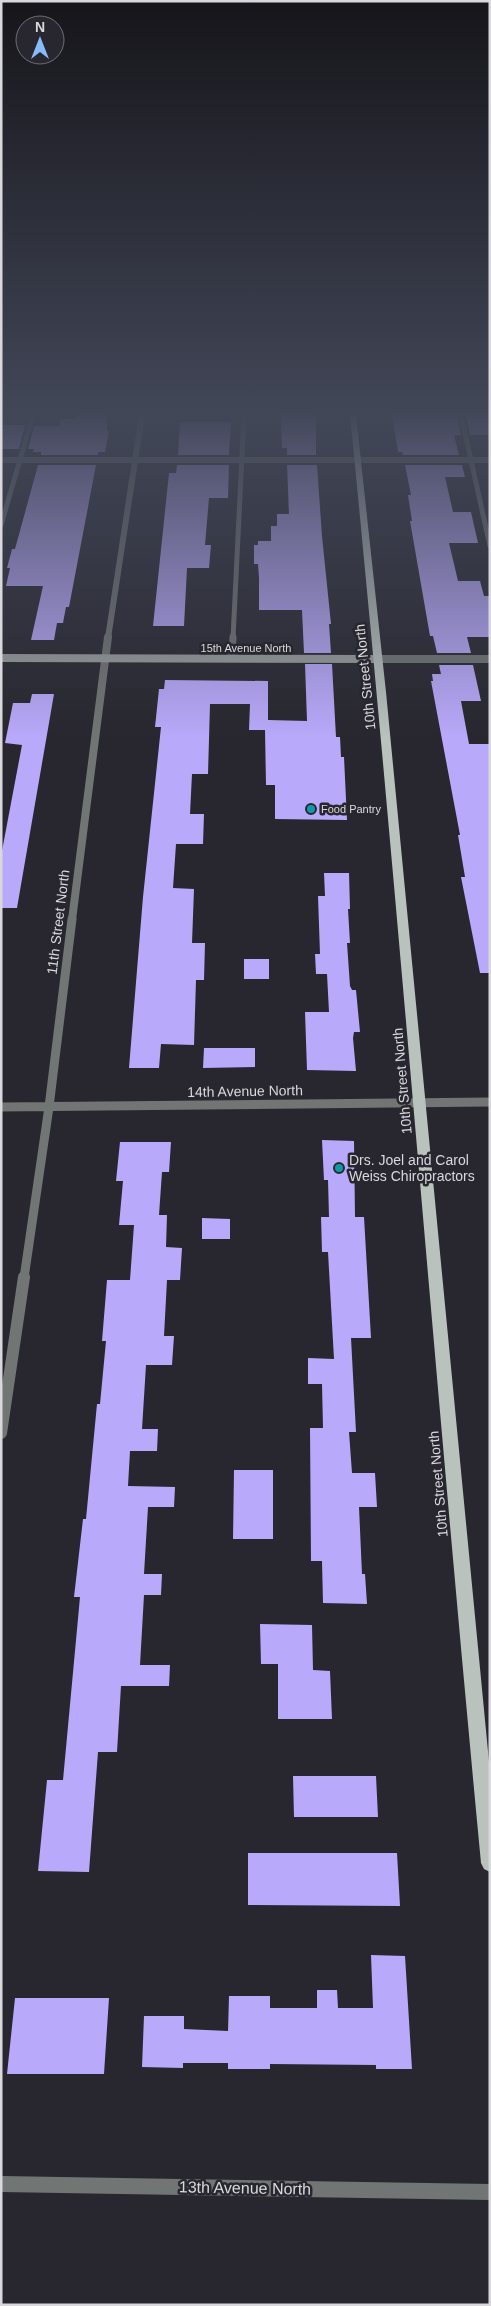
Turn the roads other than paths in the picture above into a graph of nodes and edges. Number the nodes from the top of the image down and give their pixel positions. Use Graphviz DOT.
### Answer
graph roads {
  1 [pos="126,523"];
  2 [pos="240,523"];
  3 [pos="364,523"];
  4 [pos="485,523"];
  5 [pos="490,546"];
  6 [pos="1,658"];
  7 [pos="105,658"];
  8 [pos="232,658"];
  9 [pos="378,659"];
  10 [pos="490,659"];
  11 [pos="420,1102"];
  12 [pos="490,1102"];
  13 [pos="1,1107"];
  14 [pos="49,1107"];
  15 [pos="1,1433"];
  16 [pos="490,1863"];
  17 [pos="1,2184"];
  18 [pos="490,2192"];
  1 -- 7 [label="street, 11th Street North"];
  2 -- 8 [label="lane"];
  3 -- 9 [label="main road, 10th Street North"];
  4 -- 5 [label="lane"];
  6 -- 7 [label="street, 15th Avenue North"];
  7 -- 8 [label="street, 15th Avenue North"];
  7 -- 14 [label="street, 11th Street North"];
  8 -- 9 [label="street, 15th Avenue North"];
  9 -- 10 [label="street, 15th Avenue North"];
  9 -- 11 [label="main road, 10th Street North"];
  11 -- 12 [label="street, 14th Avenue North"];
  11 -- 14 [label="street, 14th Avenue North"];
  11 -- 16 [label="main road, 10th Street North"];
  13 -- 14 [label="street, 14th Avenue North"];
  14 -- 15 [label="street, 11th Street North"];
  17 -- 18 [label="street, 13th Avenue North"];
}
